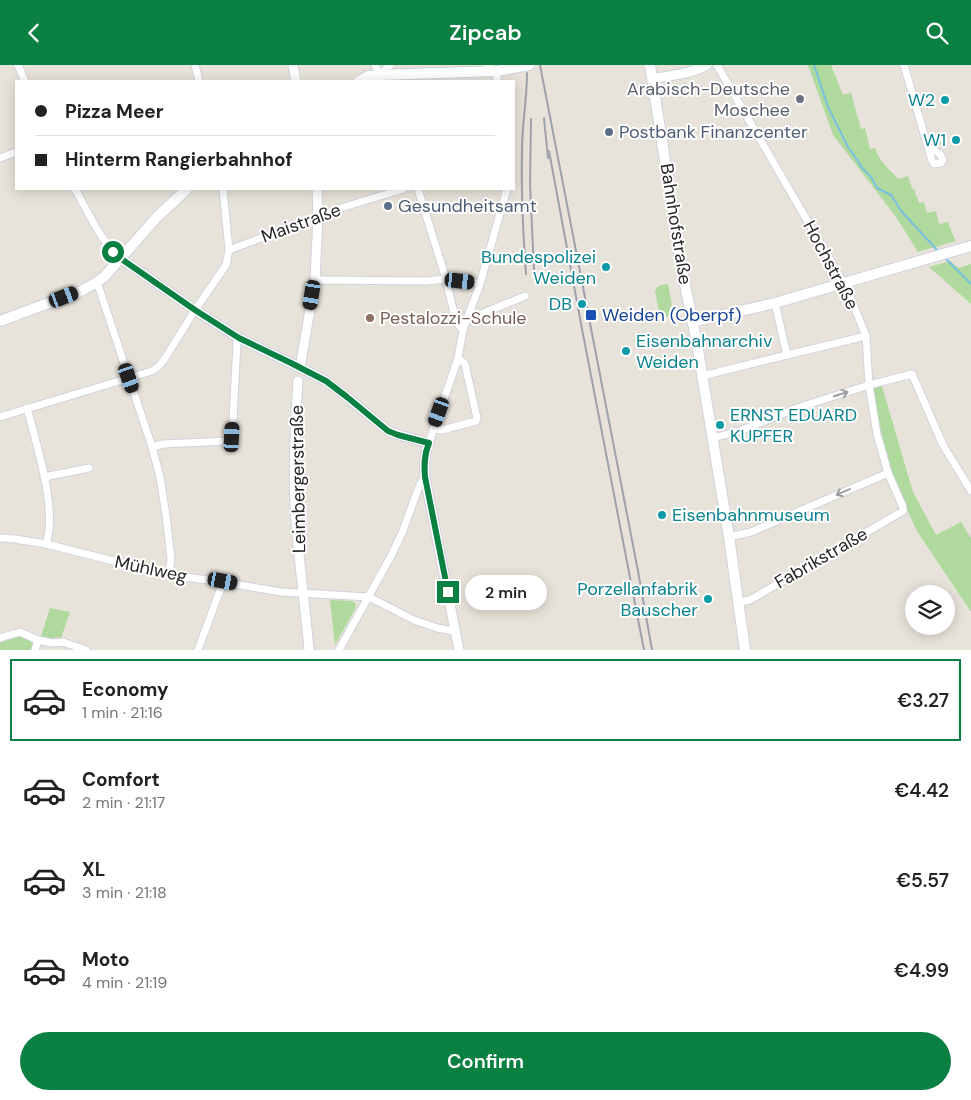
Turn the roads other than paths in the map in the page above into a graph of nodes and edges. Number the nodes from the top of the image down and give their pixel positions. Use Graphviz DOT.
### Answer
graph roads {
  1 [pos="18,65"];
  2 [pos="195,65"];
  3 [pos="294,65"];
  4 [pos="375,65"];
  5 [pos="390,65"];
  6 [pos="529,65"];
  7 [pos="650,65"];
  8 [pos="717,65"];
  9 [pos="904,65"];
  10 [pos="706,66"];
  11 [pos="492,71"];
  12 [pos="381,78"];
  13 [pos="653,79"];
  14 [pos="25,80"];
  15 [pos="199,80"];
  16 [pos="296,80"];
  17 [pos="361,80"];
  18 [pos="928,147"];
  19 [pos="15,152"];
  20 [pos="0,158"];
  21 [pos="76,190"];
  22 [pos="186,190"];
  23 [pos="223,190"];
  24 [pos="317,190"];
  25 [pos="400,190"];
  26 [pos="418,190"];
  27 [pos="508,190"];
  28 [pos="318,217"];
  29 [pos="971,246"];
  30 [pos="229,250"];
  31 [pos="120,258"];
  32 [pos="446,279"];
  33 [pos="315,280"];
  34 [pos="97,282"];
  35 [pos="844,283"];
  36 [pos="480,284"];
  37 [pos="525,296"];
  38 [pos="775,303"];
  39 [pos="195,310"];
  40 [pos="468,317"];
  41 [pos="0,321"];
  42 [pos="692,322"];
  43 [pos="463,330"];
  44 [pos="866,336"];
  45 [pos="239,338"];
  46 [pos="787,355"];
  47 [pos="458,358"];
  48 [pos="300,367"];
  49 [pos="702,377"];
  50 [pos="129,378"];
  51 [pos="298,381"];
  52 [pos="869,385"];
  53 [pos="27,409"];
  54 [pos="0,417"];
  55 [pos="433,429"];
  56 [pos="713,438"];
  57 [pos="429,443"];
  58 [pos="152,447"];
  59 [pos="88,468"];
  60 [pos="888,473"];
  61 [pos="44,477"];
  62 [pos="425,477"];
  63 [pos="971,491"];
  64 [pos="903,511"];
  65 [pos="729,537"];
  66 [pos="0,538"];
  67 [pos="46,543"];
  68 [pos="169,575"];
  69 [pos="223,581"];
  70 [pos="303,593"];
  71 [pos="369,597"];
  72 [pos="739,602"];
  73 [pos="455,631"];
  74 [pos="0,638"];
  75 [pos="38,639"];
  76 [pos="35,650"];
  77 [pos="86,650"];
  78 [pos="198,650"];
  79 [pos="310,650"];
  80 [pos="338,650"];
  81 [pos="459,650"];
  82 [pos="745,650"];
  1 -- 14 [label="street"];
  2 -- 15 [label="street"];
  3 -- 16 [label="street"];
  4 -- 12 [label="street"];
  5 -- 12 [label="street"];
  6 -- 11 [label="main road"];
  7 -- 13 [label="main road, Bahnhofstraße"];
  8 -- 35 [label="street, Hochstraße"];
  9 -- 18 [label="street"];
  10 -- 13 [label="street"];
  11 -- 12 [label="main road"];
  12 -- 17 [label="main road"];
  13 -- 42 [label="main road, Bahnhofstraße"];
  19 -- 20 [label="street"];
  21 -- 31 [label="street"];
  22 -- 31 [label="main road"];
  23 -- 30 [label="street"];
  24 -- 28 [label="street, Leimbergerstraße"];
  25 -- 28 [label="street, Maistraße"];
  26 -- 32 [label="street"];
  27 -- 36 [label="street"];
  28 -- 30 [label="street, Maistraße"];
  28 -- 33 [label="street, Leimbergerstraße"];
  29 -- 35 [label="main road"];
  30 -- 39 [label="street"];
  31 -- 34 [label="main road"];
  31 -- 39 [label="street"];
  32 -- 33 [label="street"];
  32 -- 36 [label="street"];
  32 -- 43 [label="street"];
  33 -- 48 [label="street, Leimbergerstraße"];
  34 -- 41 [label="main road"];
  34 -- 50 [label="street"];
  35 -- 38 [label="main road"];
  35 -- 44 [label="street, Hochstraße"];
  36 -- 40 [label="street"];
  37 -- 40 [label="street"];
  38 -- 42 [label="main road"];
  38 -- 46 [label="street"];
  39 -- 45 [label="street"];
  39 -- 50 [label="street"];
  40 -- 43 [label="street"];
  42 -- 49 [label="main road, Bahnhofstraße"];
  43 -- 47 [label="street"];
  44 -- 46 [label="street"];
  44 -- 52 [label="street, Hochstraße"];
  45 -- 48 [label="street"];
  45 -- 58 [label="street"];
  46 -- 49 [label="street"];
  47 -- 55 [label="street"];
  47 -- 55 [label="street"];
  48 -- 51 [label="street, Leimbergerstraße"];
  48 -- 57 [label="street"];
  49 -- 56 [label="main road, Bahnhofstraße"];
  50 -- 53 [label="street"];
  50 -- 58 [label="street"];
  51 -- 70 [label="street, Leimbergerstraße"];
  56 -- 52 [label="street, one-way"];
  52 -- 60 [label="street, Hochstraße"];
  52 -- 63 [label="street"];
  53 -- 54 [label="street"];
  53 -- 61 [label="street"];
  55 -- 57 [label="street"];
  56 -- 65 [label="main road, Bahnhofstraße"];
  57 -- 62 [label="street"];
  58 -- 68 [label="street"];
  59 -- 61 [label="street"];
  60 -- 64 [label="street, Hochstraße"];
  60 -- 65 [label="street, one-way"];
  61 -- 67 [label="street"];
  62 -- 71 [label="street"];
  62 -- 73 [label="street"];
  64 -- 72 [label="street, Fabrikstraße"];
  65 -- 72 [label="main road, Bahnhofstraße"];
  66 -- 67 [label="street, Mühlweg"];
  67 -- 68 [label="street, Mühlweg"];
  68 -- 69 [label="street, Mühlweg"];
  69 -- 70 [label="street, Mühlweg"];
  69 -- 78 [label="street"];
  70 -- 71 [label="street, Mühlweg"];
  70 -- 79 [label="street, Leimbergerstraße"];
  71 -- 73 [label="street"];
  71 -- 80 [label="street"];
  72 -- 82 [label="main road, Bahnhofstraße"];
  73 -- 81 [label="street"];
  74 -- 75 [label="street"];
  75 -- 76 [label="street"];
  75 -- 77 [label="street"];
}
